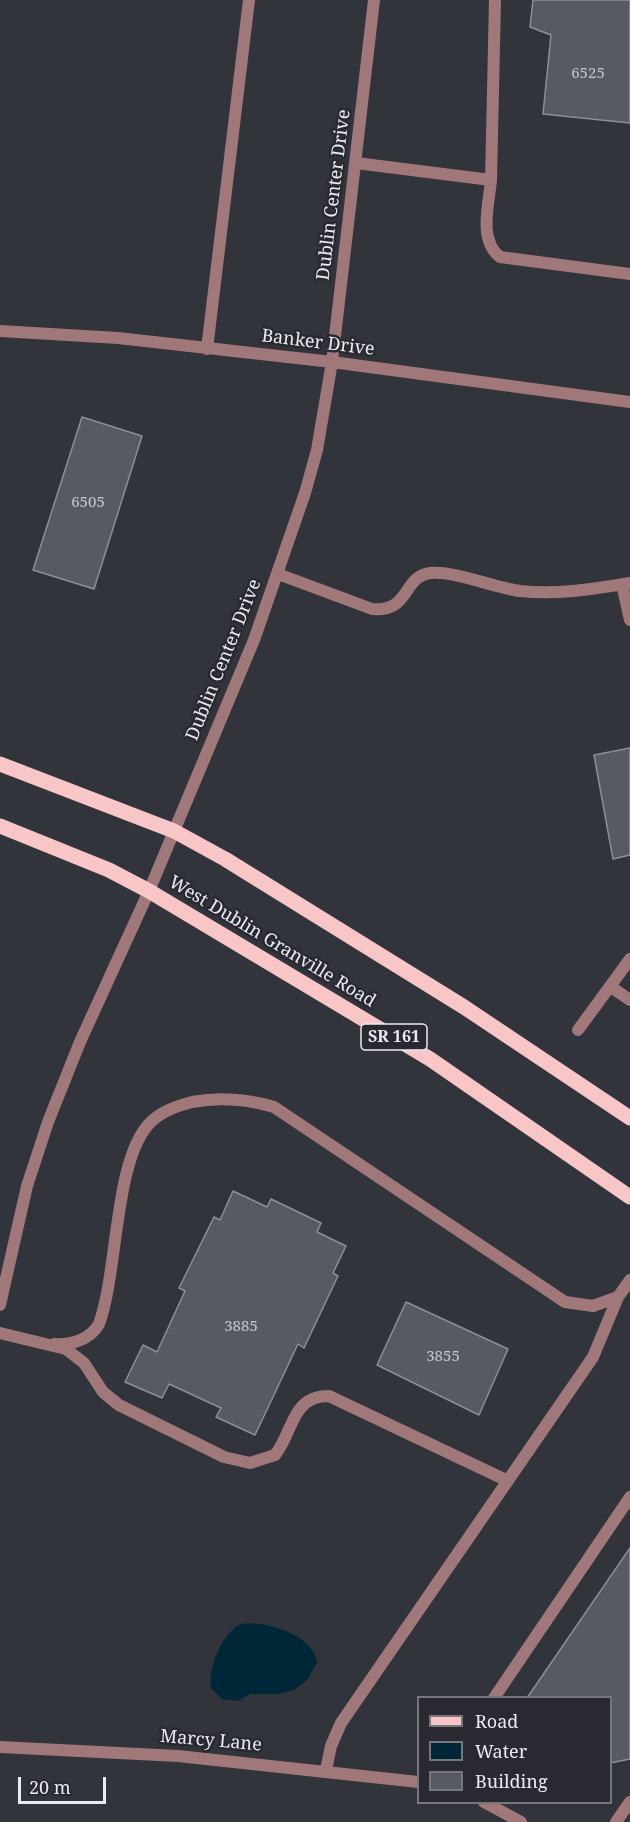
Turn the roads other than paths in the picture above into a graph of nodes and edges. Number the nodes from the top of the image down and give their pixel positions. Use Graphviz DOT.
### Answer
graph roads {
  1 [pos="249,0"];
  2 [pos="374,0"];
  3 [pos="495,0"];
  4 [pos="356,164"];
  5 [pos="491,180"];
  6 [pos="630,274"];
  7 [pos="0,331"];
  8 [pos="207,349"];
  9 [pos="332,362"];
  10 [pos="630,402"];
  11 [pos="278,574"];
  12 [pos="626,583"];
  13 [pos="630,620"];
  14 [pos="0,764"];
  15 [pos="0,826"];
  16 [pos="174,831"];
  17 [pos="149,891"];
  18 [pos="630,959"];
  19 [pos="610,987"];
  20 [pos="630,1000"];
  21 [pos="578,1030"];
  22 [pos="630,1118"];
  23 [pos="630,1197"];
  24 [pos="630,1280"];
  25 [pos="618,1298"];
  26 [pos="0,1305"];
  27 [pos="0,1333"];
  28 [pos="54,1344"];
  29 [pos="508,1481"];
  30 [pos="630,1497"];
  31 [pos="495,1696"];
  32 [pos="0,1747"];
  33 [pos="326,1770"];
  34 [pos="417,1782"];
  35 [pos="630,1803"];
  36 [pos="486,1804"];
  37 [pos="521,1822"];
  38 [pos="616,1822"];
  1 -- 8 [label="street"];
  2 -- 4 [label="street, Dublin Center Drive"];
  3 -- 5 [label="street"];
  4 -- 5 [label="street"];
  4 -- 9 [label="street, Dublin Center Drive"];
  5 -- 6 [label="street"];
  7 -- 8 [label="street, Banker Drive"];
  8 -- 9 [label="street, Banker Drive"];
  9 -- 10 [label="street, Banker Drive"];
  9 -- 11 [label="street, Dublin Center Drive"];
  11 -- 12 [label="street"];
  11 -- 16 [label="street, Dublin Center Drive"];
  12 -- 13 [label="street"];
  14 -- 16 [label="main road"];
  15 -- 17 [label="main road, West Dublin Granville Road / SR 161"];
  16 -- 17 [label="street, Dublin Center Drive"];
  16 -- 22 [label="main road"];
  17 -- 23 [label="main road, West Dublin Granville Road / SR 161"];
  17 -- 26 [label="street, Dublin Center Drive"];
  18 -- 19 [label="street"];
  19 -- 20 [label="street"];
  19 -- 21 [label="street"];
  24 -- 25 [label="street"];
  25 -- 28 [label="street"];
  25 -- 29 [label="street"];
  27 -- 28 [label="street"];
  28 -- 29 [label="street"];
  29 -- 33 [label="street"];
  30 -- 31 [label="street"];
  32 -- 33 [label="street, Marcy Lane"];
  33 -- 34 [label="street, Marcy Lane"];
  35 -- 38 [label="street"];
  36 -- 37 [label="street"];
}
